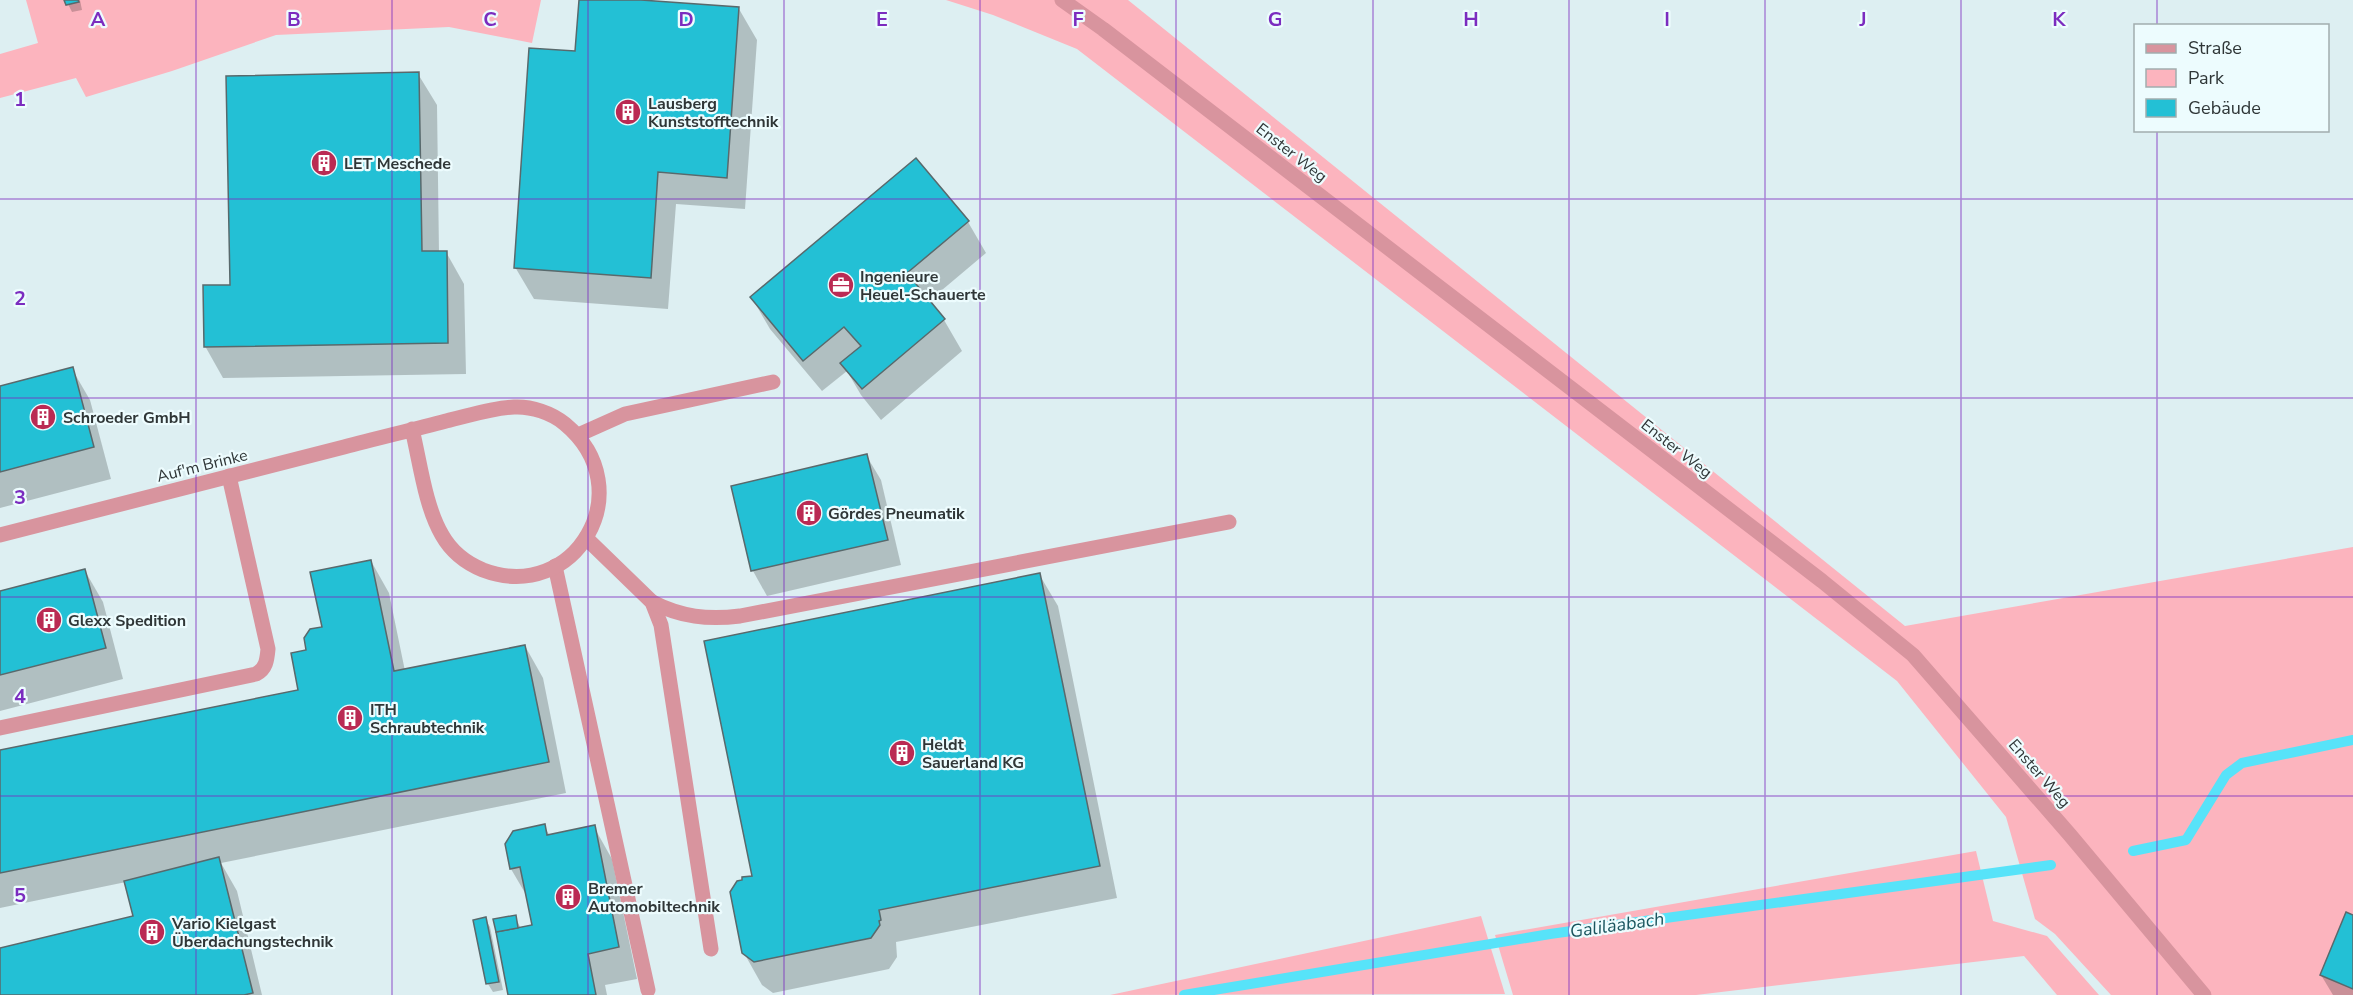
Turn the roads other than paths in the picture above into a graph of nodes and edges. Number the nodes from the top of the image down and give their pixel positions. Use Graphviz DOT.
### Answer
graph roads {
  1 [pos="1062,0"];
  2 [pos="773,382"];
  3 [pos="412,429"];
  4 [pos="578,435"];
  5 [pos="229,476"];
  6 [pos="1229,522"];
  7 [pos="0,535"];
  8 [pos="586,538"];
  9 [pos="555,566"];
  10 [pos="652,602"];
  11 [pos="0,728"];
  12 [pos="711,949"];
  13 [pos="648,990"];
  14 [pos="2205,995"];
  1 -- 14 [label="street, Enster Weg"];
  2 -- 4 [label="street"];
  3 -- 4 [label="street, Auf'm Brinke"];
  3 -- 5 [label="street, Auf'm Brinke"];
  3 -- 9 [label="street, Auf'm Brinke"];
  4 -- 8 [label="street, Auf'm Brinke"];
  5 -- 7 [label="street, Auf'm Brinke"];
  5 -- 11 [label="street"];
  6 -- 10 [label="street"];
  8 -- 9 [label="street, Auf'm Brinke"];
  8 -- 10 [label="street"];
  9 -- 13 [label="street"];
  10 -- 12 [label="street"];
}
